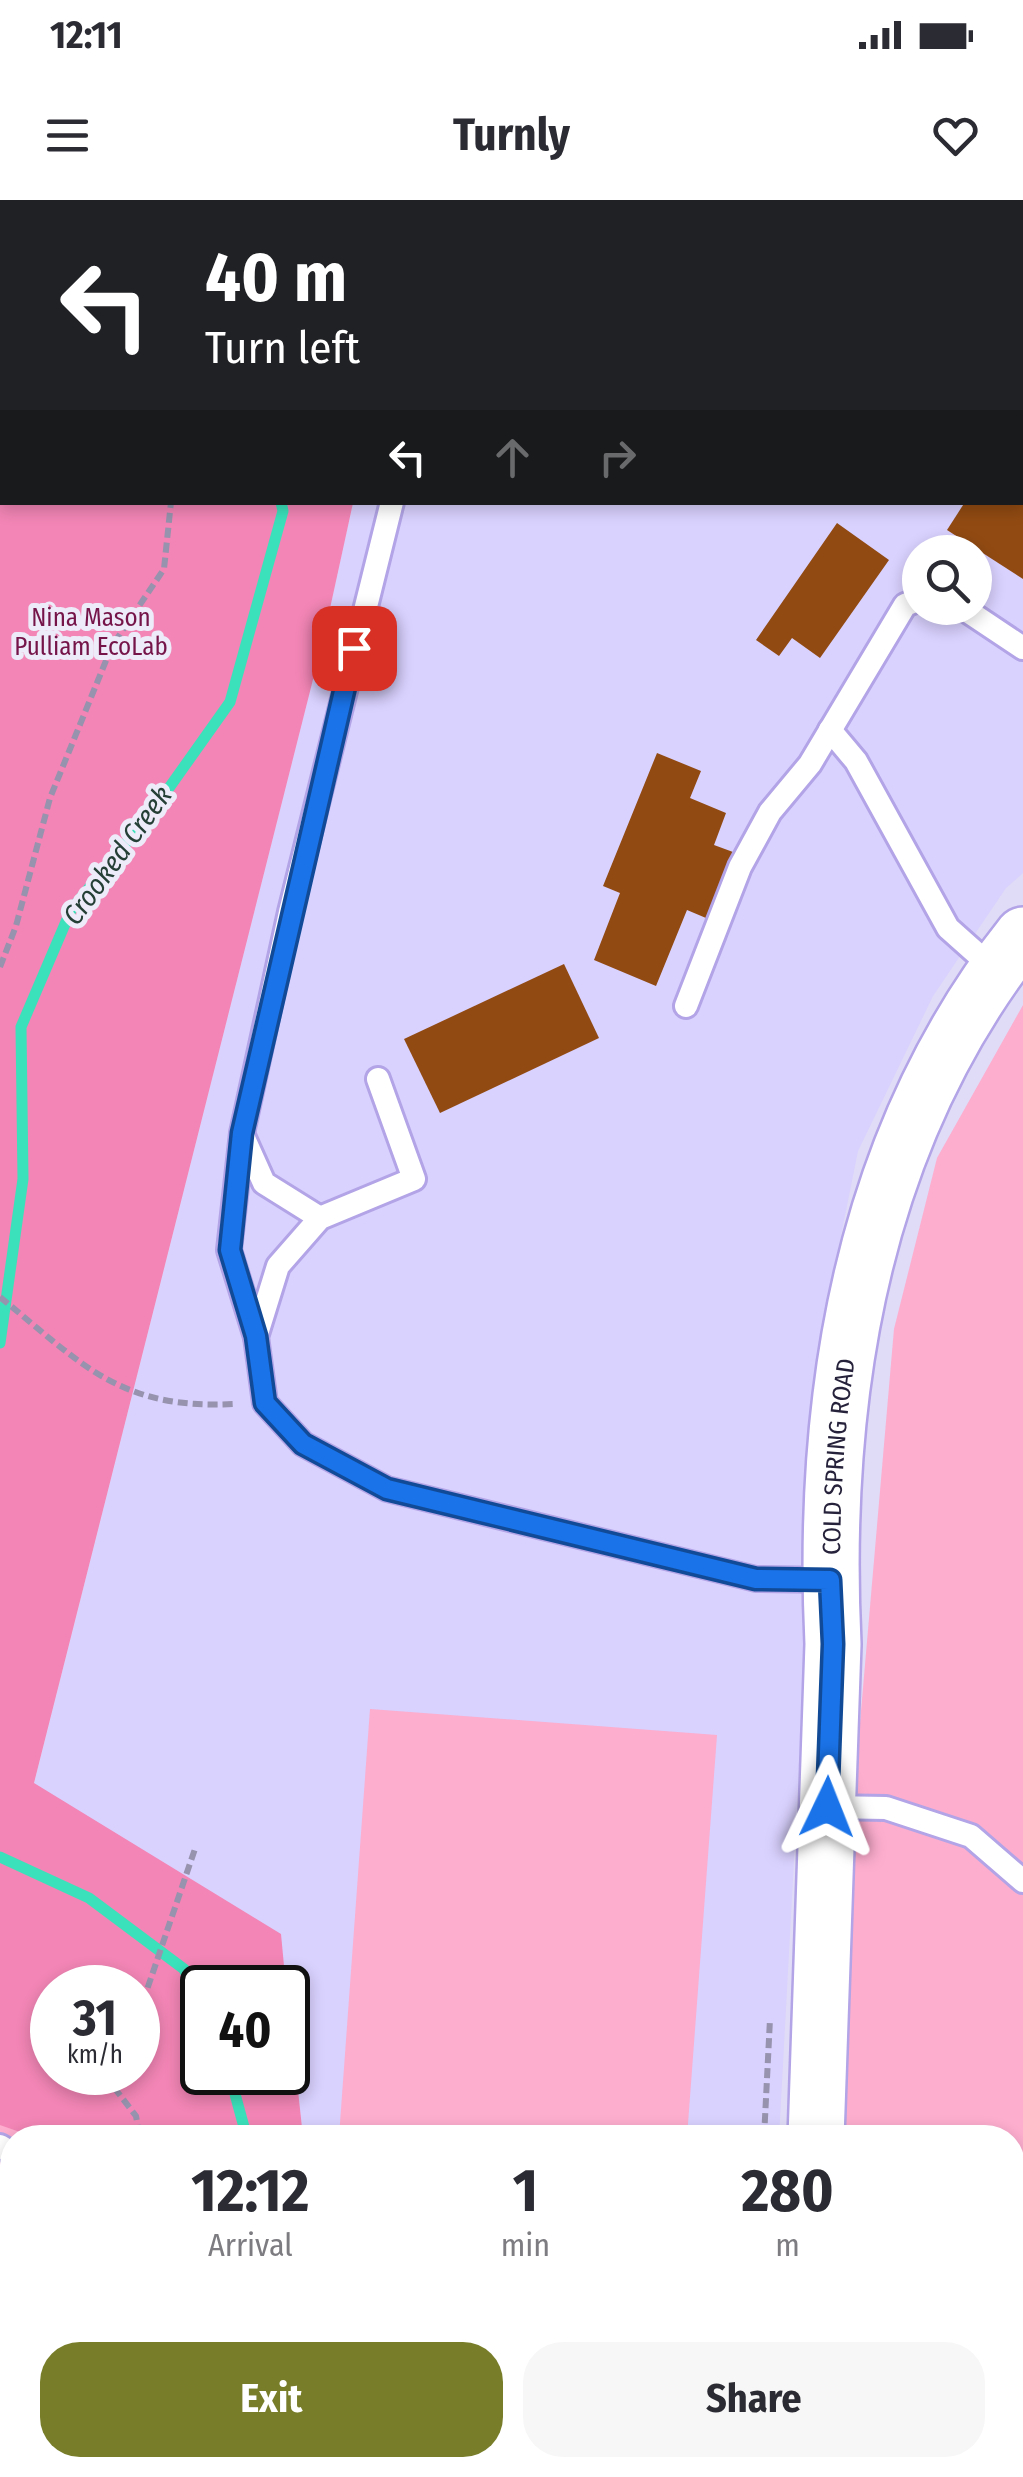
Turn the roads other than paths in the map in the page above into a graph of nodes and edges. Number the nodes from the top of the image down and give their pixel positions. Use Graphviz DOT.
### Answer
graph roads {
  1 [pos="391,505"];
  2 [pos="902,610"];
  3 [pos="988,625"];
  4 [pos="1023,648"];
  5 [pos="830,730"];
  6 [pos="1008,952"];
  7 [pos="686,1006"];
  8 [pos="378,1079"];
  9 [pos="242,1133"];
  10 [pos="320,1218"];
  11 [pos="256,1336"];
  12 [pos="830,1580"];
  13 [pos="827,1807"];
  14 [pos="1023,1881"];
  15 [pos="816,2125"];
  1 -- 9 [label="lane"];
  2 -- 5 [label="lane"];
  3 -- 4 [label="lane"];
  5 -- 6 [label="lane"];
  5 -- 7 [label="lane"];
  6 -- 12 [label="street, COLD SPRING ROAD"];
  8 -- 10 [label="lane"];
  9 -- 10 [label="lane"];
  9 -- 11 [label="lane"];
  10 -- 11 [label="lane"];
  11 -- 12 [label="lane"];
  12 -- 13 [label="street, COLD SPRING ROAD"];
  13 -- 14 [label="lane"];
  13 -- 15 [label="street, COLD SPRING ROAD"];
}
